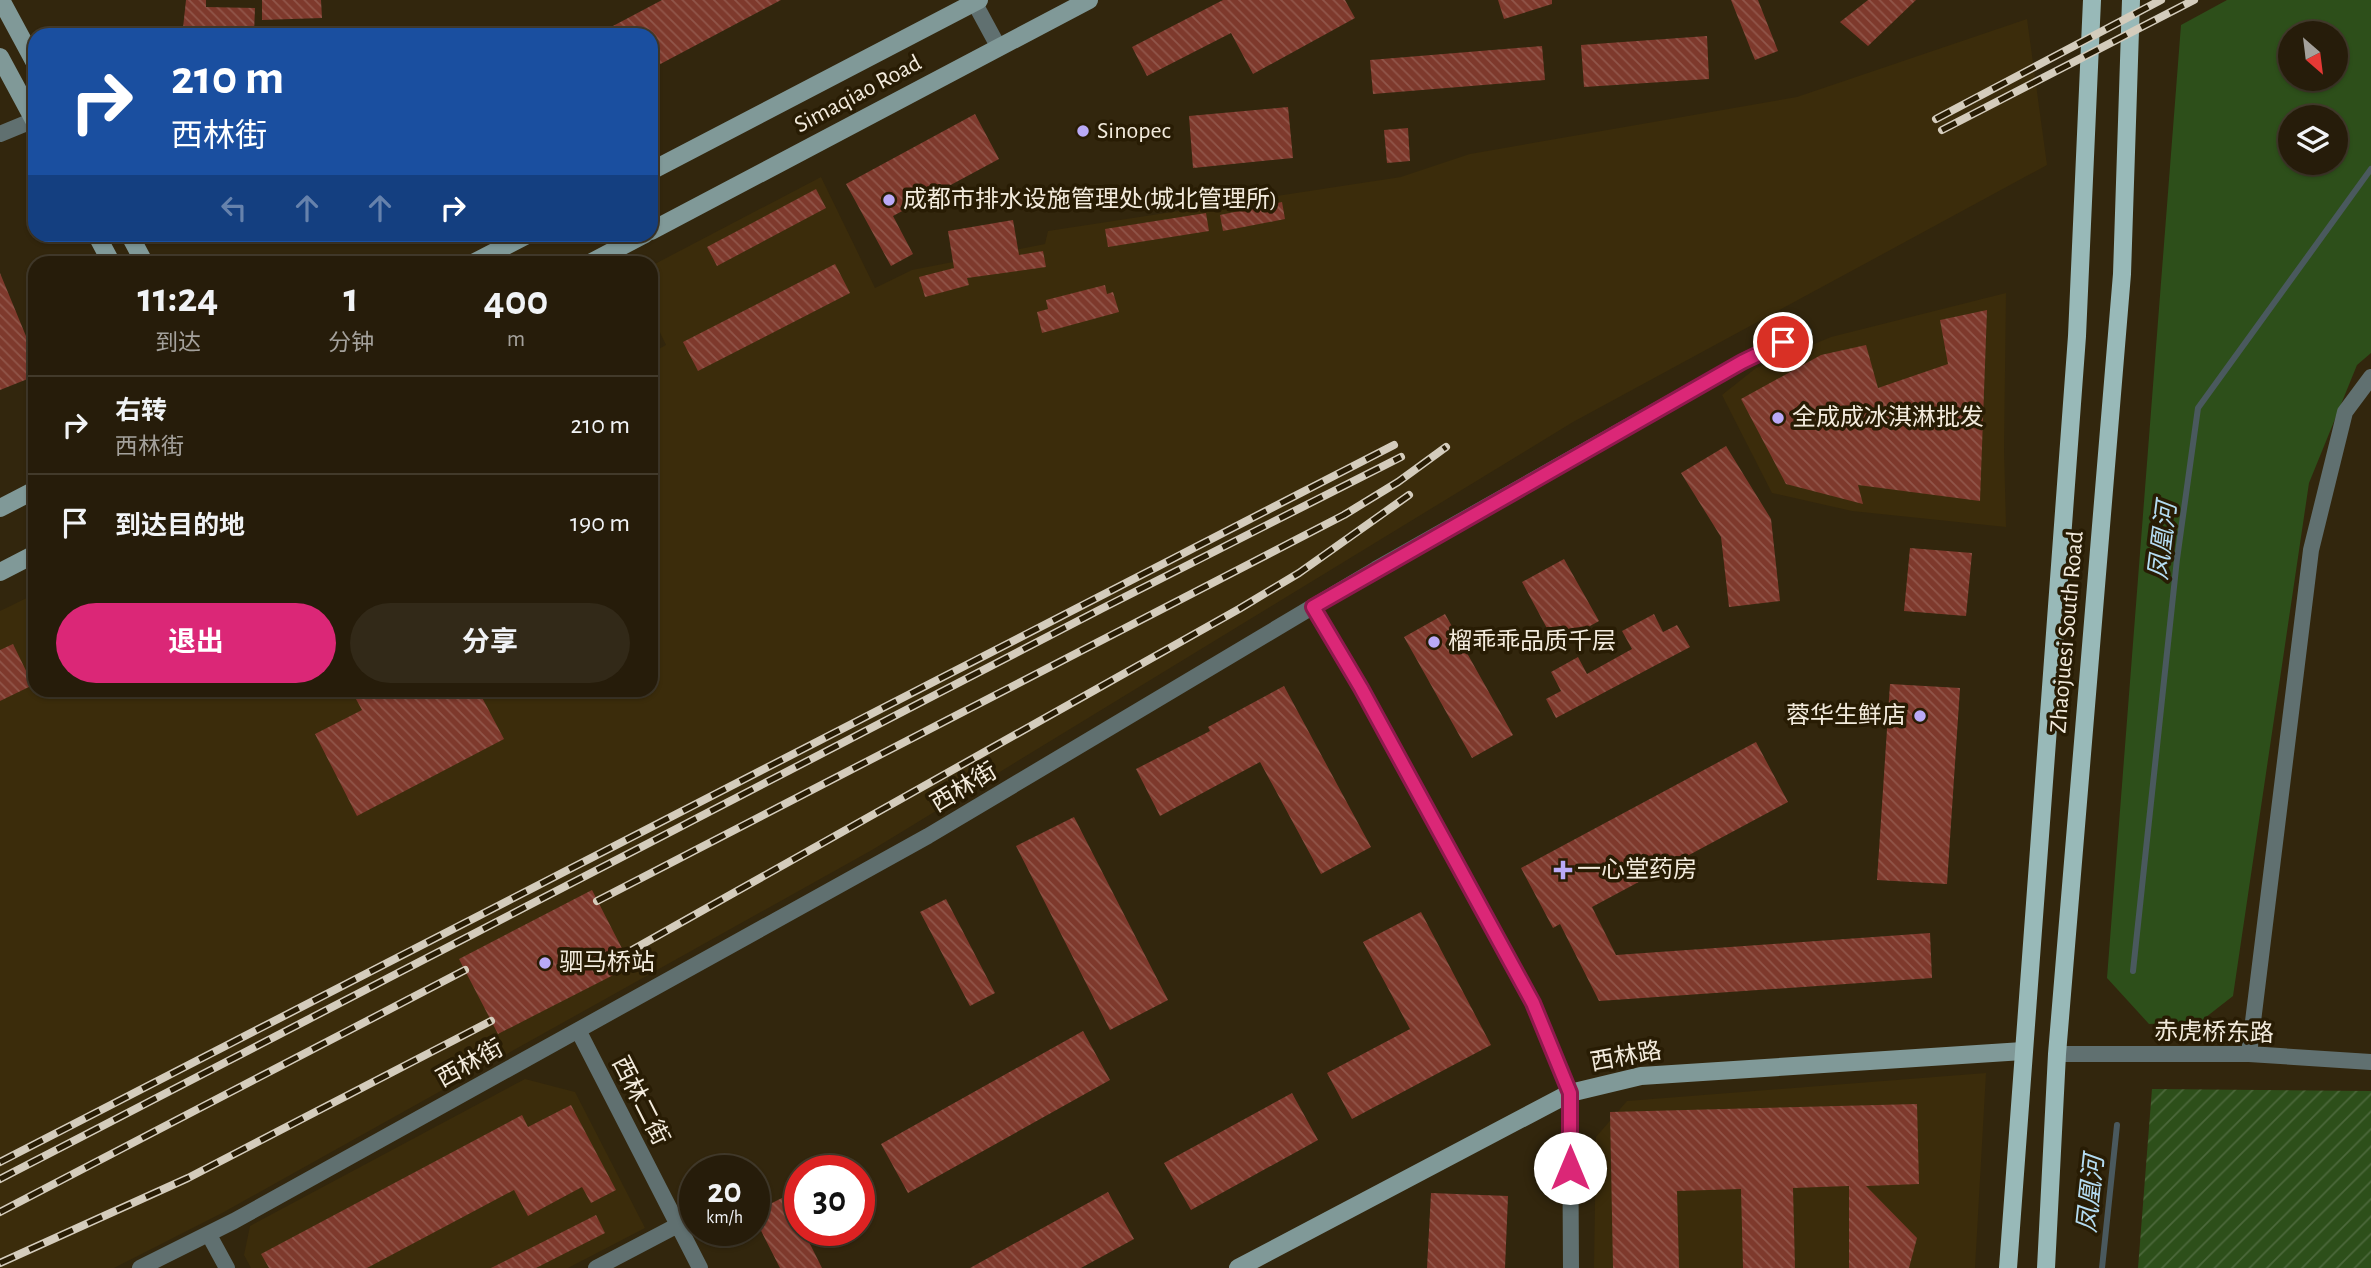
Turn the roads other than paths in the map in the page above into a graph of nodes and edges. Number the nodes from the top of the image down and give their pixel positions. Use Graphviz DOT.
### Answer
graph roads {
  1 [pos="1,0"];
  2 [pos="1089,0"];
  3 [pos="2092,0"];
  4 [pos="2131,0"];
  5 [pos="976,1"];
  6 [pos="999,48"];
  7 [pos="28,50"];
  8 [pos="0,57"];
  9 [pos="28,108"];
  10 [pos="28,124"];
  11 [pos="0,134"];
  12 [pos="658,167"];
  13 [pos="658,227"];
  14 [pos="514,242"];
  15 [pos="630,242"];
  16 [pos="487,256"];
  17 [pos="603,256"];
  18 [pos="1804,332"];
  19 [pos="2371,377"];
  20 [pos="28,493"];
  21 [pos="0,508"];
  22 [pos="28,558"];
  23 [pos="0,572"];
  24 [pos="1313,607"];
  25 [pos="578,1030"];
  26 [pos="2023,1051"];
  27 [pos="2057,1054"];
  28 [pos="2249,1054"];
  29 [pos="2371,1062"];
  30 [pos="1570,1093"];
  31 [pos="678,1225"];
  32 [pos="209,1235"];
  33 [pos="140,1268"];
  34 [pos="227,1268"];
  35 [pos="596,1268"];
  36 [pos="700,1268"];
  37 [pos="1238,1268"];
  38 [pos="1571,1268"];
  39 [pos="2008,1268"];
  40 [pos="2046,1268"];
  1 -- 7 [label="main road"];
  2 -- 6 [label="main road, Simaqiao Road"];
  3 -- 26 [label="main road, Zhaojuesi South Road"];
  4 -- 27 [label="main road, Zhaojuesi South Road"];
  5 -- 6 [label="street"];
  5 -- 12 [label="main road, Simaqiao Road"];
  6 -- 13 [label="main road, Simaqiao Road"];
  8 -- 9 [label="main road"];
  10 -- 11 [label="street"];
  14 -- 16 [label="main road"];
  15 -- 17 [label="main road"];
  18 -- 24 [label="street, 西林街"];
  19 -- 28 [label="street"];
  20 -- 21 [label="main road"];
  22 -- 23 [label="main road"];
  24 -- 25 [label="street, 西林街"];
  24 -- 30 [label="street"];
  25 -- 31 [label="street, 西林二街"];
  25 -- 32 [label="street, 西林街"];
  26 -- 30 [label="main road, 西林路"];
  26 -- 39 [label="main road, Zhaojuesi South Road"];
  27 -- 28 [label="street, 赤虎桥东路"];
  27 -- 40 [label="main road, Zhaojuesi South Road"];
  28 -- 29 [label="street, 赤虎桥东路"];
  30 -- 37 [label="main road, 西林路"];
  30 -- 38 [label="street"];
  31 -- 35 [label="street"];
  31 -- 36 [label="street, 西林二街"];
  32 -- 33 [label="street, 西林街"];
  32 -- 34 [label="street"];
}
